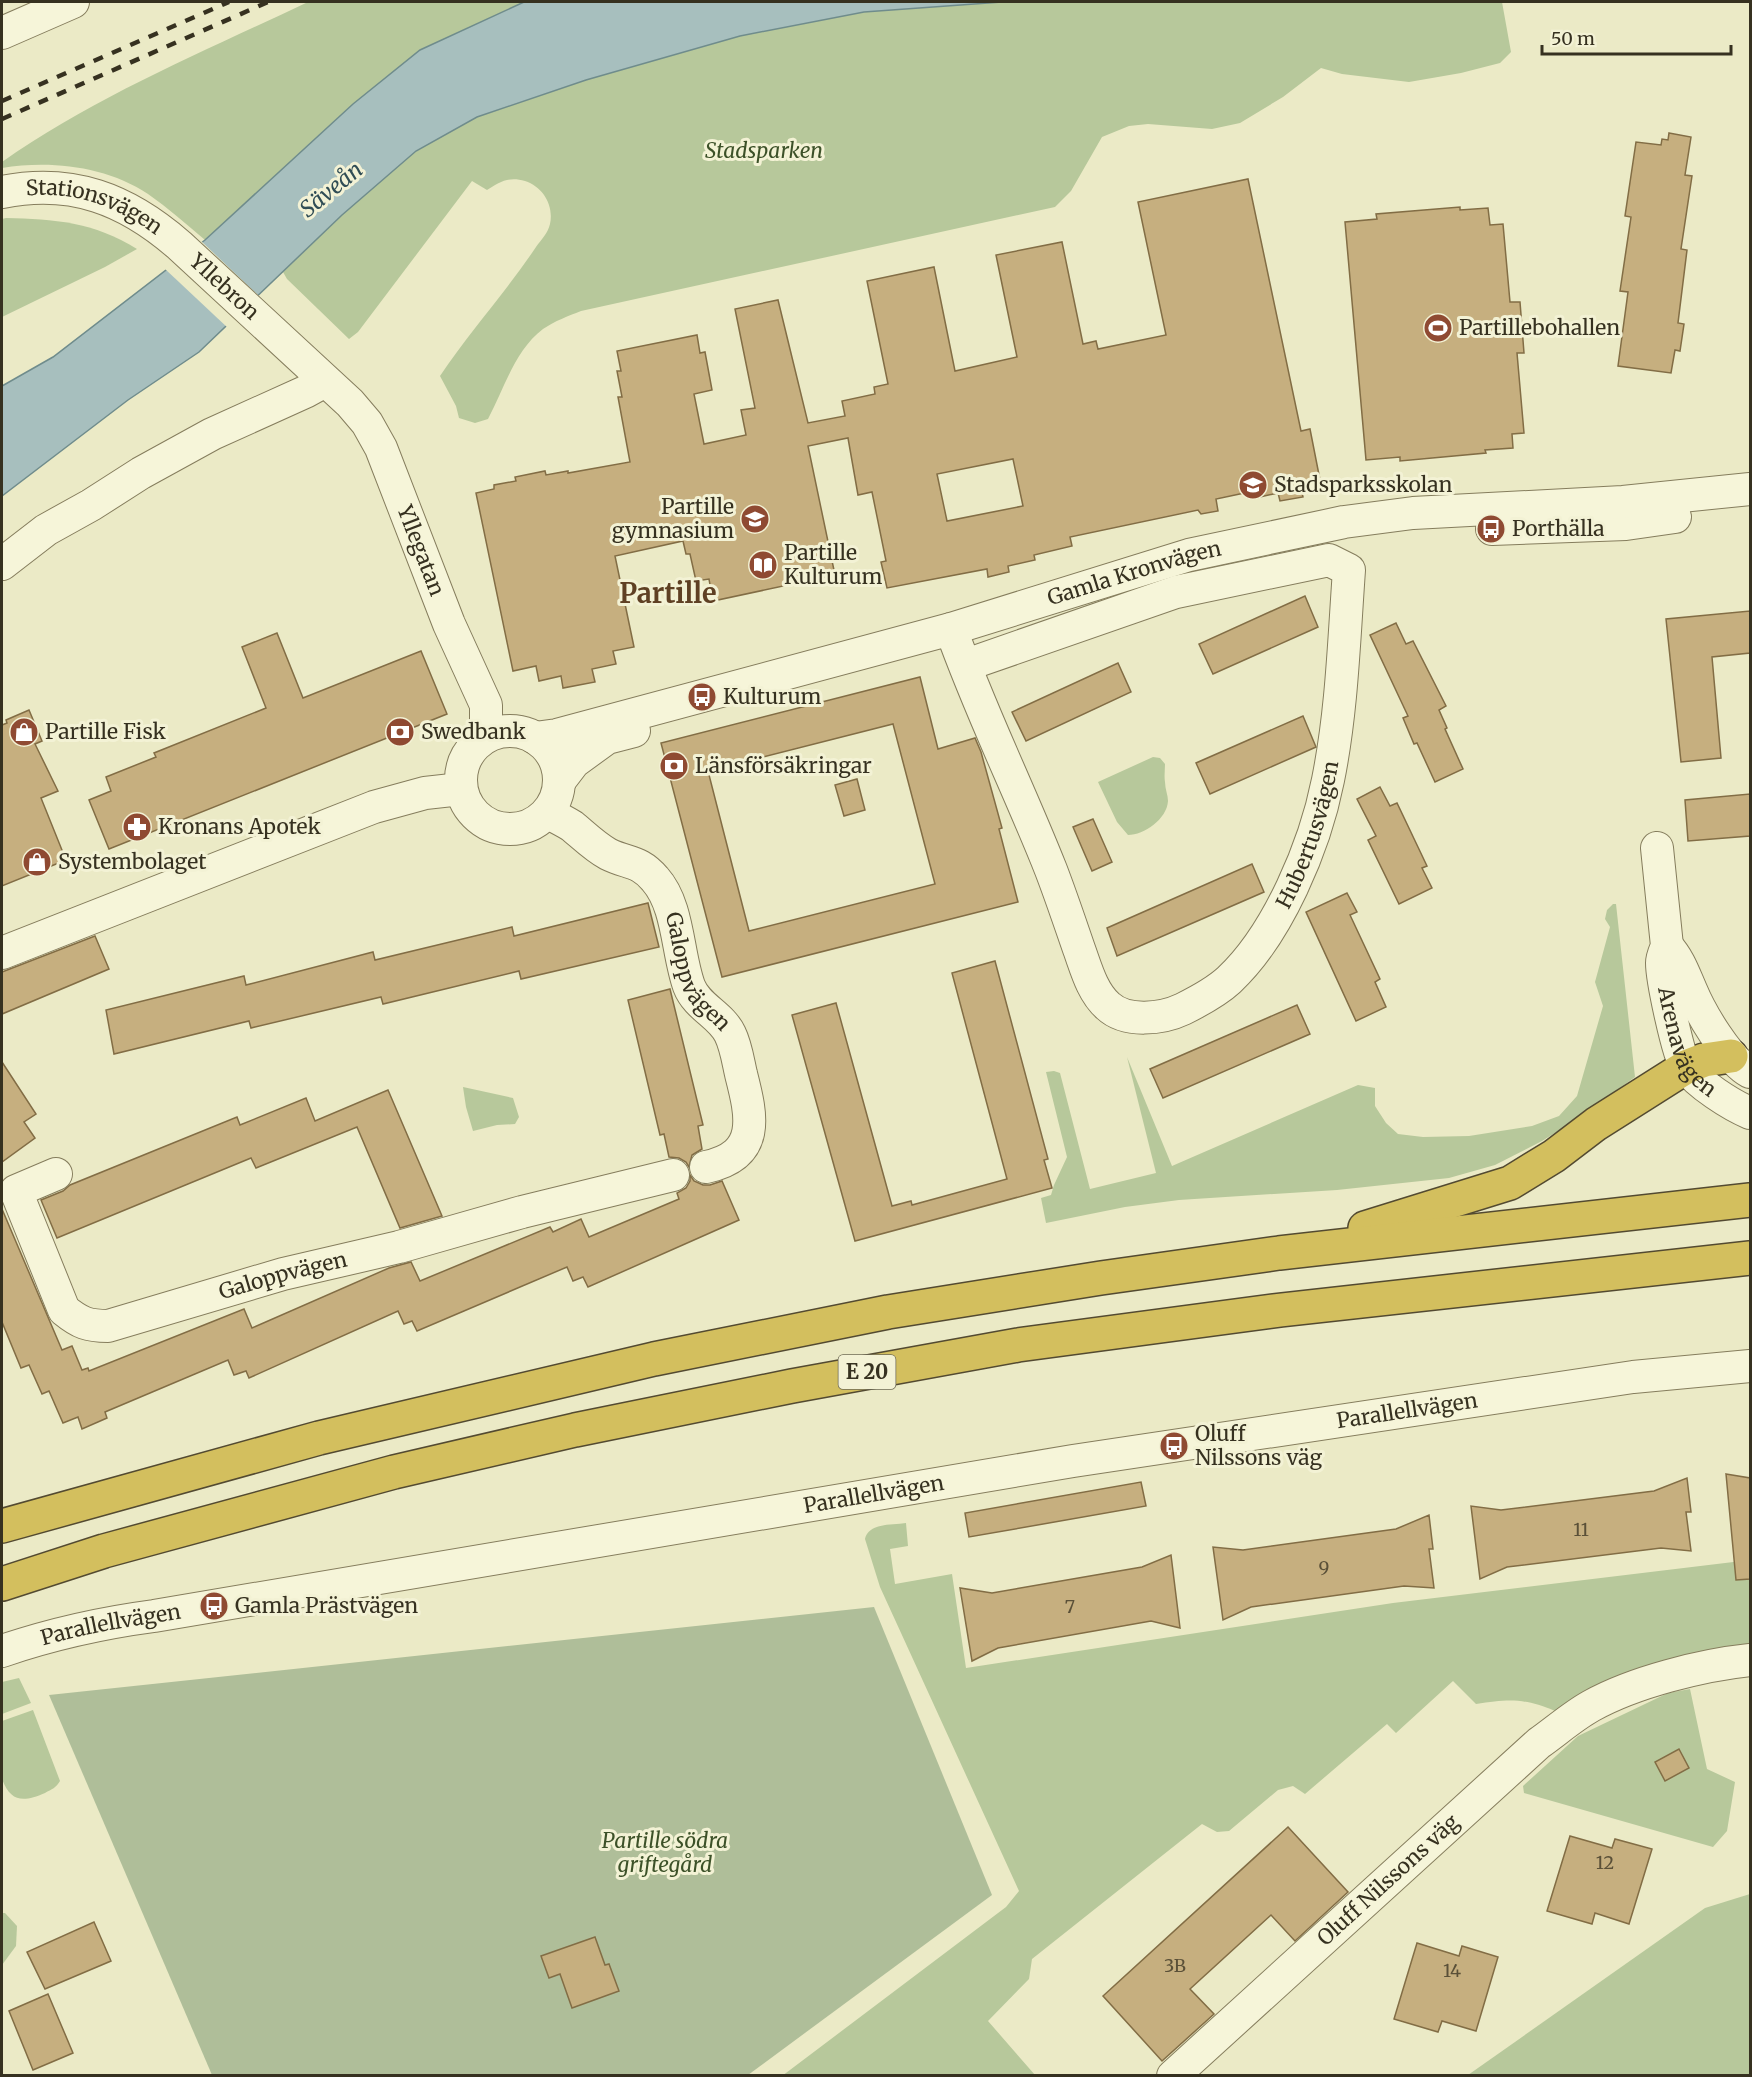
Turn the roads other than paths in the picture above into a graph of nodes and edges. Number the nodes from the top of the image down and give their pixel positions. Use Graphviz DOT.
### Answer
graph roads {
  1 [pos="74,2"];
  2 [pos="2,33"];
  3 [pos="2,192"];
  4 [pos="179,245"];
  5 [pos="270,328"];
  6 [pos="325,381"];
  7 [pos="1750,489"];
  8 [pos="1750,506"];
  9 [pos="2,564"];
  10 [pos="958,646"];
  11 [pos="491,734"];
  12 [pos="536,738"];
  13 [pos="561,780"];
  14 [pos="461,789"];
  15 [pos="548,813"];
  16 [pos="1657,849"];
  17 [pos="1667,946"];
  18 [pos="2,953"];
  19 [pos="1741,1064"];
  20 [pos="1686,1067"];
  21 [pos="1750,1113"];
  22 [pos="706,1167"];
  23 [pos="56,1174"];
  24 [pos="673,1175"];
  25 [pos="1750,1200"];
  26 [pos="1279,1253"];
  27 [pos="1750,1258"];
  28 [pos="1750,1366"];
  29 [pos="2,1526"];
  30 [pos="2,1584"];
  31 [pos="2,1651"];
  32 [pos="1750,1660"];
  33 [pos="1173,2076"];
  1 -- 2 [label="street"];
  3 -- 4 [label="street, Stationsvägen"];
  4 -- 5 [label="street, Yllebron"];
  5 -- 6 [label="street, Yllegatan"];
  6 -- 9 [label="street"];
  6 -- 11 [label="street, Yllegatan"];
  7 -- 10 [label="street, Gamla Kronvägen"];
  8 -- 10 [label="street, Gamla Kronvägen"];
  10 -- 10 [label="street, Hubertusvägen"];
  10 -- 12 [label="street, Gamla Kronvägen"];
  10 -- 13 [label="street, Gamla Kronvägen"];
  11 -- 12 [label="street"];
  11 -- 14 [label="street"];
  12 -- 13 [label="street"];
  13 -- 15 [label="street"];
  14 -- 15 [label="street"];
  14 -- 18 [label="street"];
  15 -- 22 [label="street, Galoppvägen"];
  16 -- 17 [label="street, Arenavägen"];
  17 -- 19 [label="street, Arenavägen"];
  17 -- 20 [label="street, Arenavägen"];
  19 -- 20 [label="highway"];
  20 -- 21 [label="street, Arenavägen"];
  20 -- 26 [label="highway"];
  23 -- 24 [label="street, Galoppvägen"];
  25 -- 26 [label="highway"];
  26 -- 29 [label="highway"];
  27 -- 30 [label="highway, E 20"];
  28 -- 31 [label="street, Parallellvägen"];
  32 -- 33 [label="street, Oluff Nilssons väg"];
}
